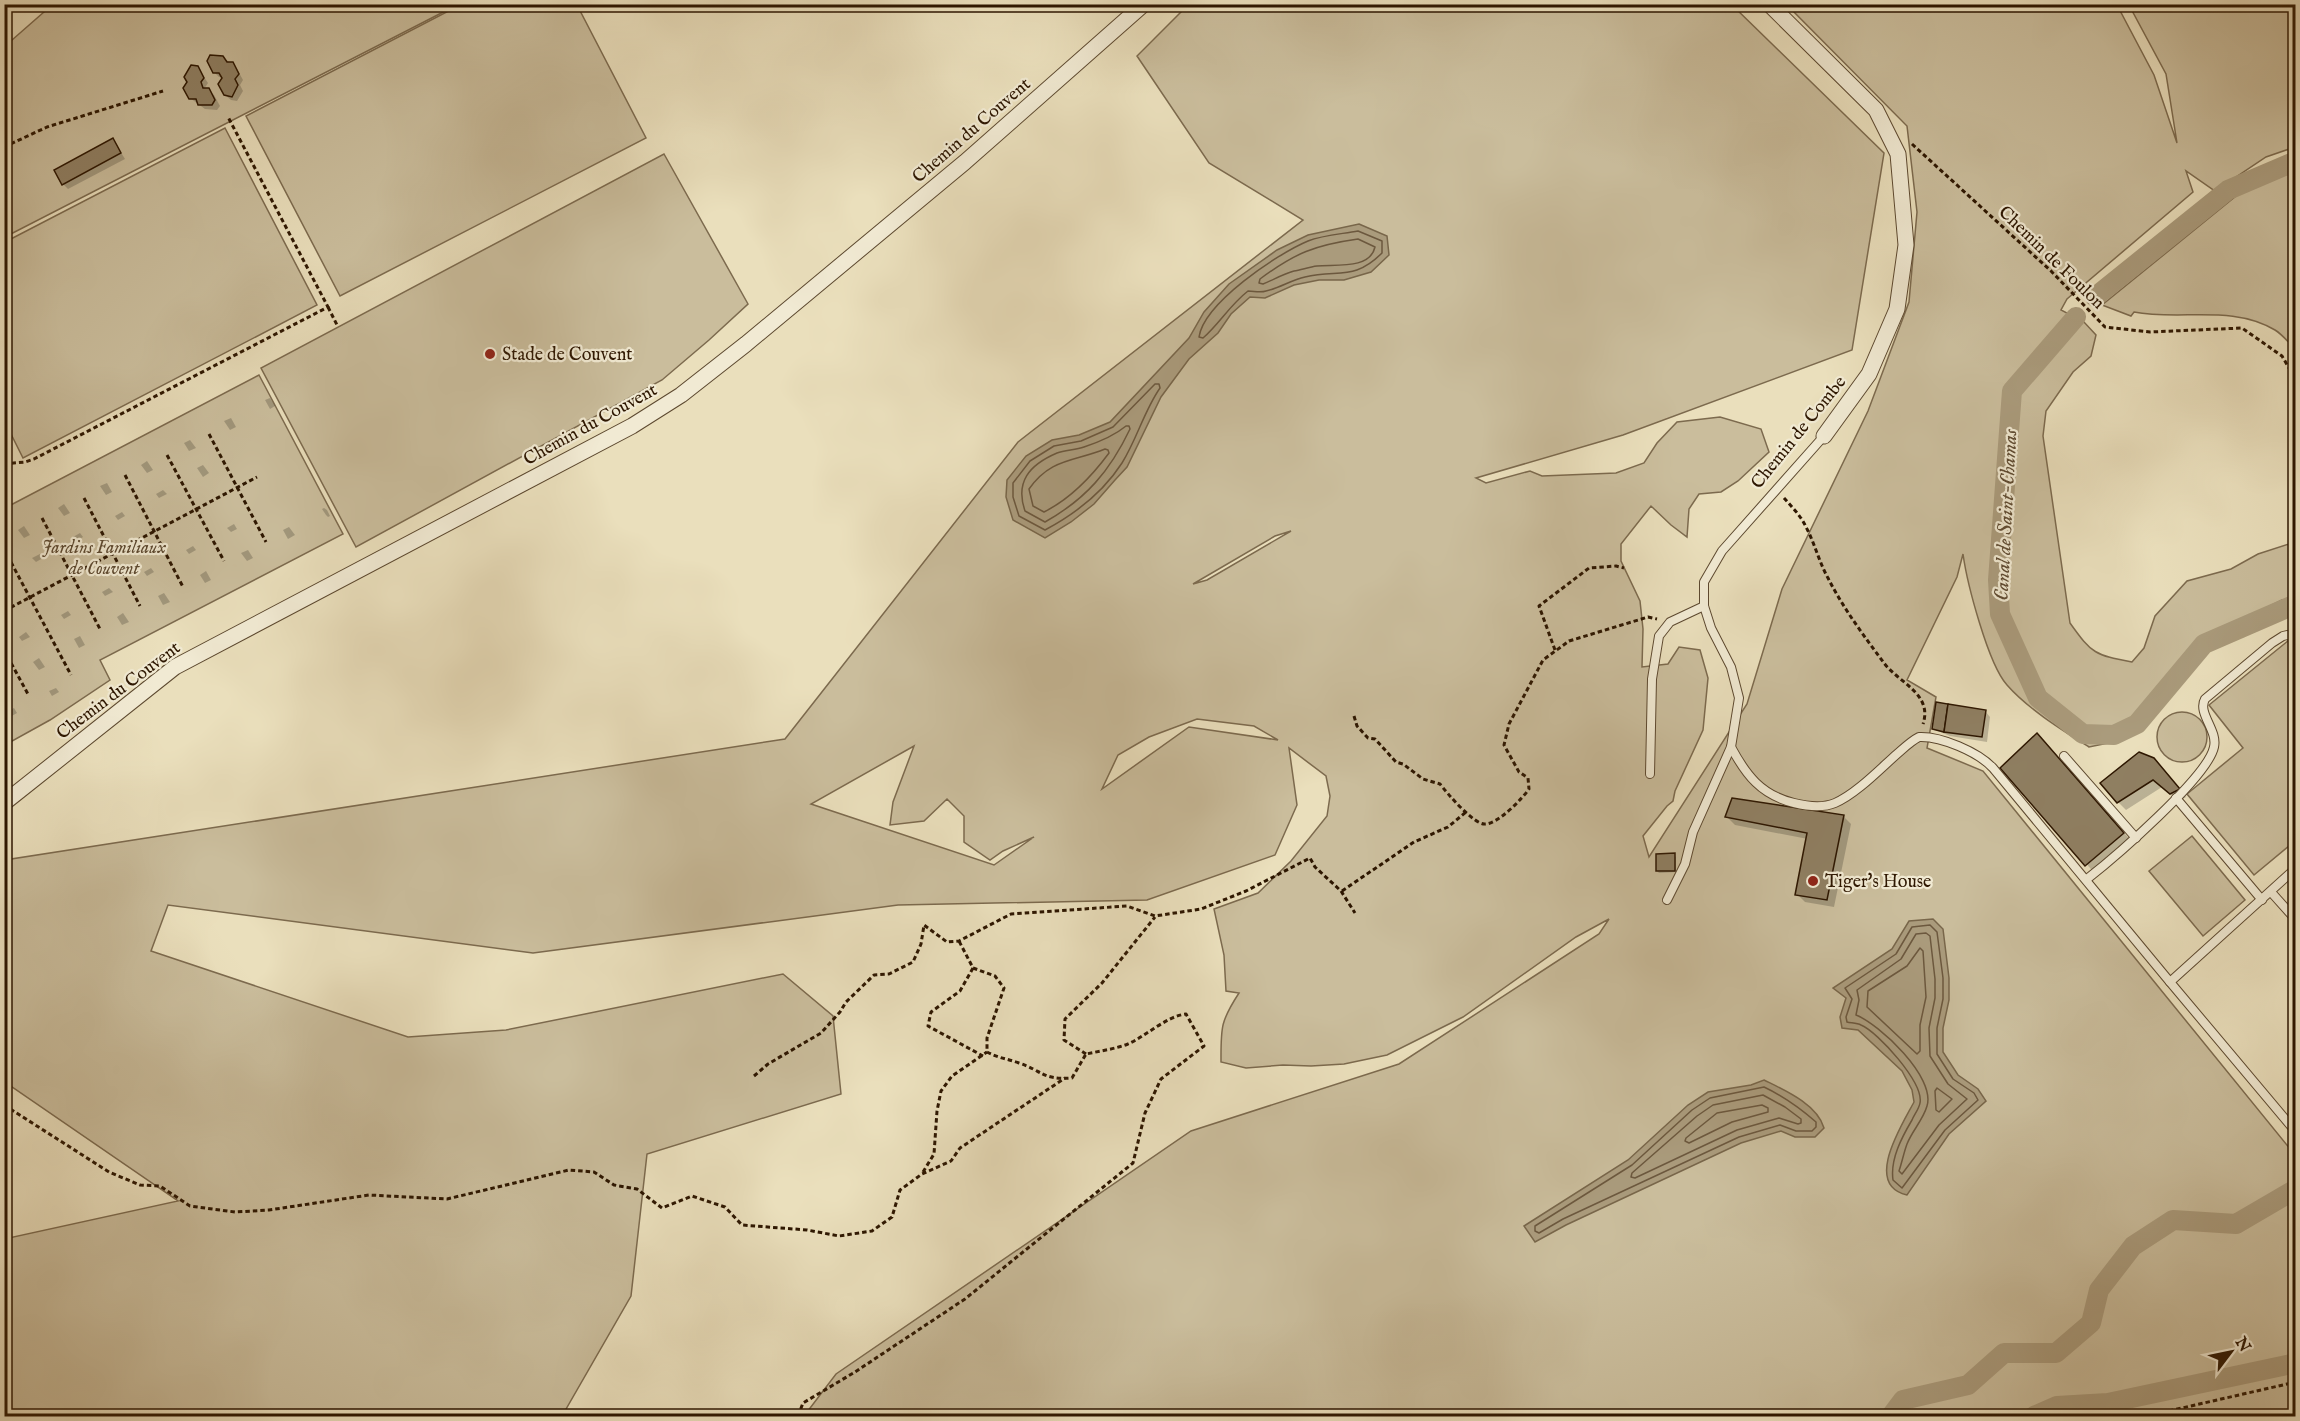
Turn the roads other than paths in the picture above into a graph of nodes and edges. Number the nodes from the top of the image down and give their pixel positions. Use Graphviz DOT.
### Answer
graph roads {
  1 [pos="1144,4"];
  2 [pos="1769,4"];
  3 [pos="1824,436"];
  4 [pos="1704,606"];
  5 [pos="2295,633"];
  6 [pos="1731,747"];
  7 [pos="2064,756"];
  8 [pos="1650,774"];
  9 [pos="2176,798"];
  10 [pos="4,803"];
  11 [pos="2136,838"];
  12 [pos="2295,868"];
  13 [pos="2087,879"];
  14 [pos="2271,892"];
  15 [pos="1667,900"];
  16 [pos="2262,900"];
  17 [pos="2295,920"];
  18 [pos="2170,982"];
  19 [pos="2295,1132"];
  1 -- 10 [label="street, Chemin du Couvent"];
  2 -- 3 [label="street, Chemin de Combe"];
  3 -- 4 [label="lane, Chemin de Combe"];
  4 -- 6 [label="lane, Chemin de Combe"];
  4 -- 8 [label="lane"];
  5 -- 9 [label="lane"];
  6 -- 13 [label="lane"];
  6 -- 15 [label="lane, Chemin de Combe"];
  7 -- 11 [label="lane"];
  9 -- 11 [label="lane"];
  9 -- 16 [label="lane"];
  11 -- 13 [label="lane"];
  12 -- 14 [label="lane"];
  13 -- 18 [label="lane"];
  14 -- 16 [label="lane"];
  14 -- 17 [label="lane"];
  16 -- 18 [label="lane"];
  18 -- 19 [label="lane"];
}
